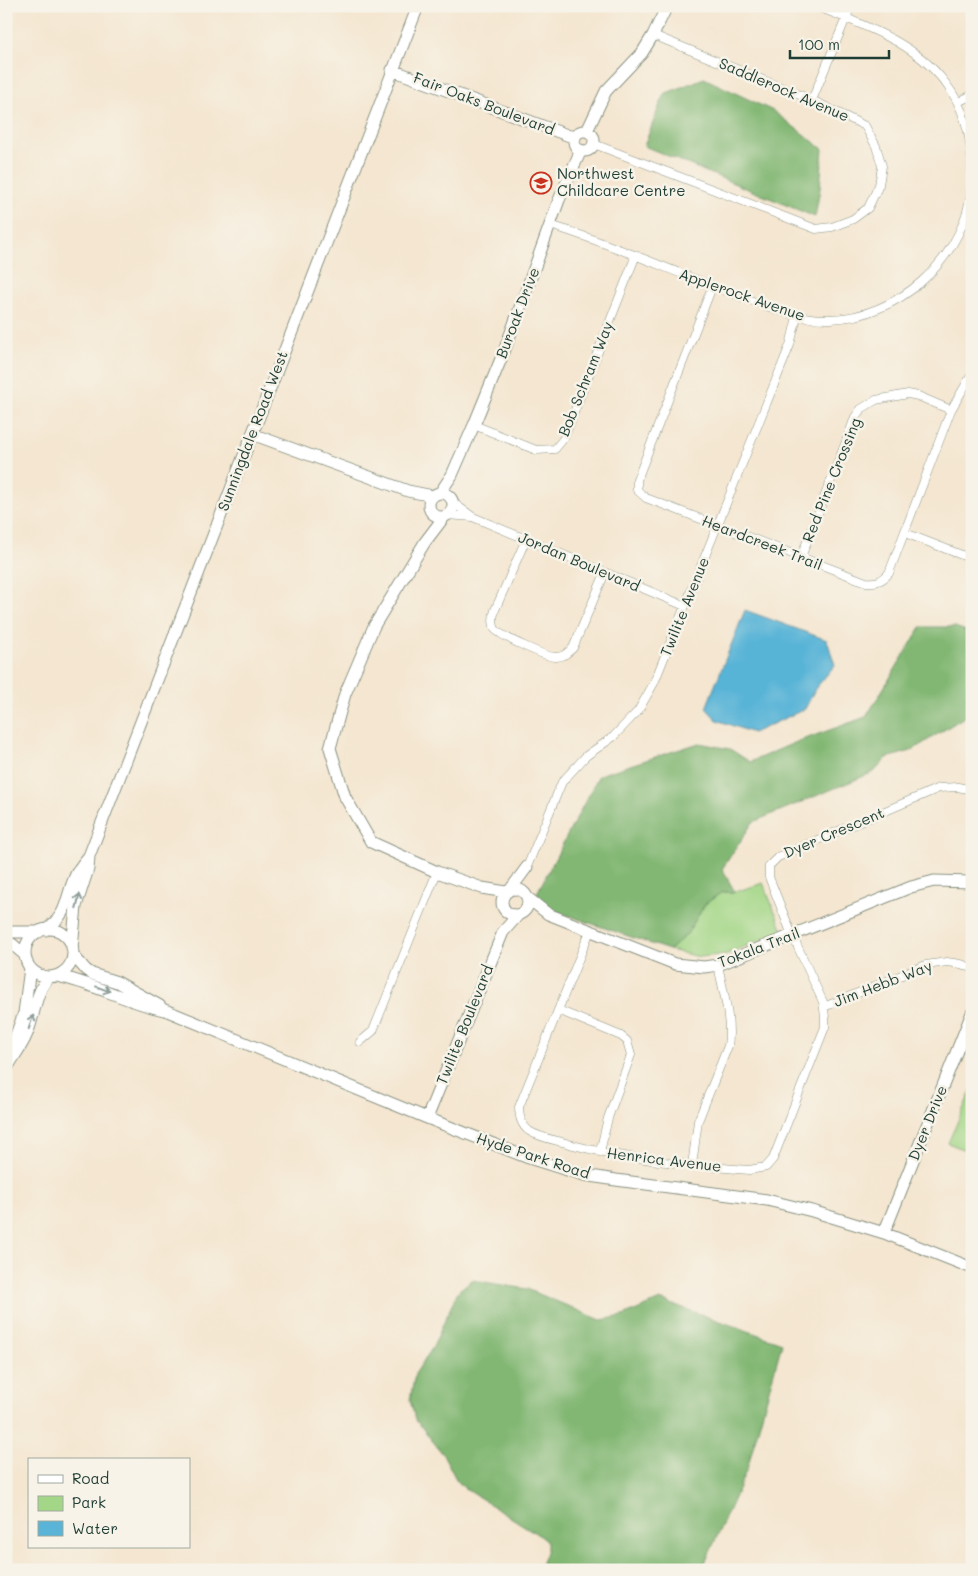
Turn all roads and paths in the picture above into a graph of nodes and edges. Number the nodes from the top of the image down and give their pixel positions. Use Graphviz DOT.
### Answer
graph roads {
  1 [pos="418,6"];
  2 [pos="668,6"];
  3 [pos="816,6"];
  4 [pos="851,6"];
  5 [pos="846,19"];
  6 [pos="653,35"];
  7 [pos="392,70"];
  8 [pos="972,95"];
  9 [pos="812,100"];
  10 [pos="958,102"];
  11 [pos="587,131"];
  12 [pos="575,138"];
  13 [pos="594,144"];
  14 [pos="581,150"];
  15 [pos="550,225"];
  16 [pos="636,256"];
  17 [pos="712,287"];
  18 [pos="797,317"];
  19 [pos="972,374"];
  20 [pos="951,410"];
  21 [pos="474,425"];
  22 [pos="252,434"];
  23 [pos="439,501"];
  24 [pos="446,516"];
  25 [pos="473,517"];
  26 [pos="717,526"];
  27 [pos="905,534"];
  28 [pos="526,539"];
  29 [pos="425,542"];
  30 [pos="802,557"];
  31 [pos="972,559"];
  32 [pos="606,573"];
  33 [pos="686,606"];
  34 [pos="972,790"];
  35 [pos="89,856"];
  36 [pos="527,867"];
  37 [pos="437,872"];
  38 [pos="972,882"];
  39 [pos="482,888"];
  40 [pos="508,891"];
  41 [pos="527,896"];
  42 [pos="502,906"];
  43 [pos="520,914"];
  44 [pos="548,914"];
  45 [pos="42,931"];
  46 [pos="590,931"];
  47 [pos="6,932"];
  48 [pos="503,932"];
  49 [pos="792,935"];
  50 [pos="6,942"];
  51 [pos="73,951"];
  52 [pos="25,955"];
  53 [pos="718,965"];
  54 [pos="30,968"];
  55 [pos="972,968"];
  56 [pos="53,976"];
  57 [pos="824,1007"];
  58 [pos="166,1010"];
  59 [pos="558,1010"];
  60 [pos="972,1013"];
  61 [pos="360,1042"];
  62 [pos="7,1068"];
  63 [pos="427,1118"];
  64 [pos="600,1152"];
  65 [pos="692,1165"];
  66 [pos="884,1233"];
  67 [pos="972,1268"];
  1 -- 7 [label="street, Sunningdale Road West"];
  2 -- 6 [label="street"];
  3 -- 5 [label="street, Applerock Avenue"];
  4 -- 5 [label="street"];
  5 -- 9 [label="street"];
  5 -- 10 [label="street, Applerock Avenue"];
  6 -- 9 [label="street, Saddlerock Avenue"];
  6 -- 11 [label="street"];
  7 -- 12 [label="street, Fair Oaks Boulevard"];
  7 -- 22 [label="street, Sunningdale Road West"];
  8 -- 10 [label="street"];
  9 -- 13 [label="street, Saddlerock Avenue"];
  10 -- 18 [label="street, Applerock Avenue"];
  11 -- 12 [label="street"];
  11 -- 13 [label="street"];
  12 -- 14 [label="street"];
  13 -- 14 [label="street"];
  14 -- 15 [label="street, Buroak Drive"];
  15 -- 16 [label="street, Applerock Avenue"];
  15 -- 21 [label="street, Buroak Drive"];
  16 -- 17 [label="street, Applerock Avenue"];
  16 -- 21 [label="street, Bob Schram Way"];
  17 -- 18 [label="street, Applerock Avenue"];
  17 -- 26 [label="street, Heardcreek Trail"];
  18 -- 26 [label="street, Twilite Avenue"];
  19 -- 20 [label="street, Heardcreek Trail"];
  20 -- 27 [label="street, Heardcreek Trail"];
  20 -- 30 [label="street, Red Pine Crossing"];
  21 -- 23 [label="street, Buroak Drive"];
  22 -- 23 [label="street"];
  22 -- 35 [label="street, Sunningdale Road West"];
  23 -- 24 [label="street"];
  23 -- 24 [label="street"];
  23 -- 25 [label="street, Jordan Boulevard"];
  23 -- 29 [label="street"];
  24 -- 25 [label="street, Jordan Boulevard"];
  24 -- 29 [label="street"];
  25 -- 28 [label="street, Jordan Boulevard"];
  26 -- 30 [label="street, Heardcreek Trail"];
  26 -- 33 [label="street, Twilite Avenue"];
  27 -- 30 [label="street, Heardcreek Trail"];
  27 -- 31 [label="street"];
  28 -- 32 [label="street, Jordan Boulevard"];
  28 -- 32 [label="street"];
  29 -- 37 [label="street"];
  32 -- 33 [label="street, Jordan Boulevard"];
  33 -- 36 [label="street, Twilite Avenue"];
  34 -- 49 [label="street, Dyer Crescent"];
  35 -- 45 [label="street, Sunningdale Road West"];
  51 -- 35 [label="street, Sunningdale Road West, one-way"];
  36 -- 40 [label="street, Twilite Avenue"];
  36 -- 41 [label="street, Twilite Avenue"];
  37 -- 39 [label="street"];
  37 -- 61 [label="street"];
  38 -- 49 [label="street, Tokala Trail"];
  39 -- 40 [label="street"];
  39 -- 42 [label="street"];
  40 -- 41 [label="street"];
  40 -- 42 [label="street"];
  41 -- 43 [label="street"];
  41 -- 44 [label="street, Tokala Trail"];
  42 -- 43 [label="street"];
  42 -- 48 [label="street, Twilite Boulevard"];
  43 -- 44 [label="street, Tokala Trail"];
  43 -- 48 [label="street, Twilite Boulevard"];
  44 -- 46 [label="street, Tokala Trail"];
  45 -- 47 [label="street"];
  45 -- 51 [label="street"];
  45 -- 52 [label="street"];
  46 -- 53 [label="street, Tokala Trail"];
  46 -- 59 [label="street, Henrica Avenue"];
  48 -- 63 [label="street, Twilite Boulevard"];
  49 -- 53 [label="street, Tokala Trail"];
  49 -- 57 [label="street, Henrica Avenue"];
  50 -- 52 [label="street"];
  51 -- 56 [label="street"];
  51 -- 58 [label="street, Hyde Park Road"];
  52 -- 54 [label="street"];
  53 -- 65 [label="street"];
  54 -- 56 [label="street"];
  54 -- 62 [label="street"];
  55 -- 57 [label="street, Jim Hebb Way"];
  56 -- 58 [label="street, Hyde Park Road, one-way"];
  62 -- 56 [label="street, one-way"];
  57 -- 65 [label="street, Henrica Avenue"];
  58 -- 63 [label="street, Hyde Park Road"];
  59 -- 64 [label="street"];
  59 -- 64 [label="street, Henrica Avenue"];
  60 -- 66 [label="street, Dyer Drive"];
  63 -- 66 [label="street, Hyde Park Road"];
  64 -- 65 [label="street, Henrica Avenue"];
  66 -- 67 [label="street, Hyde Park Road"];
}
